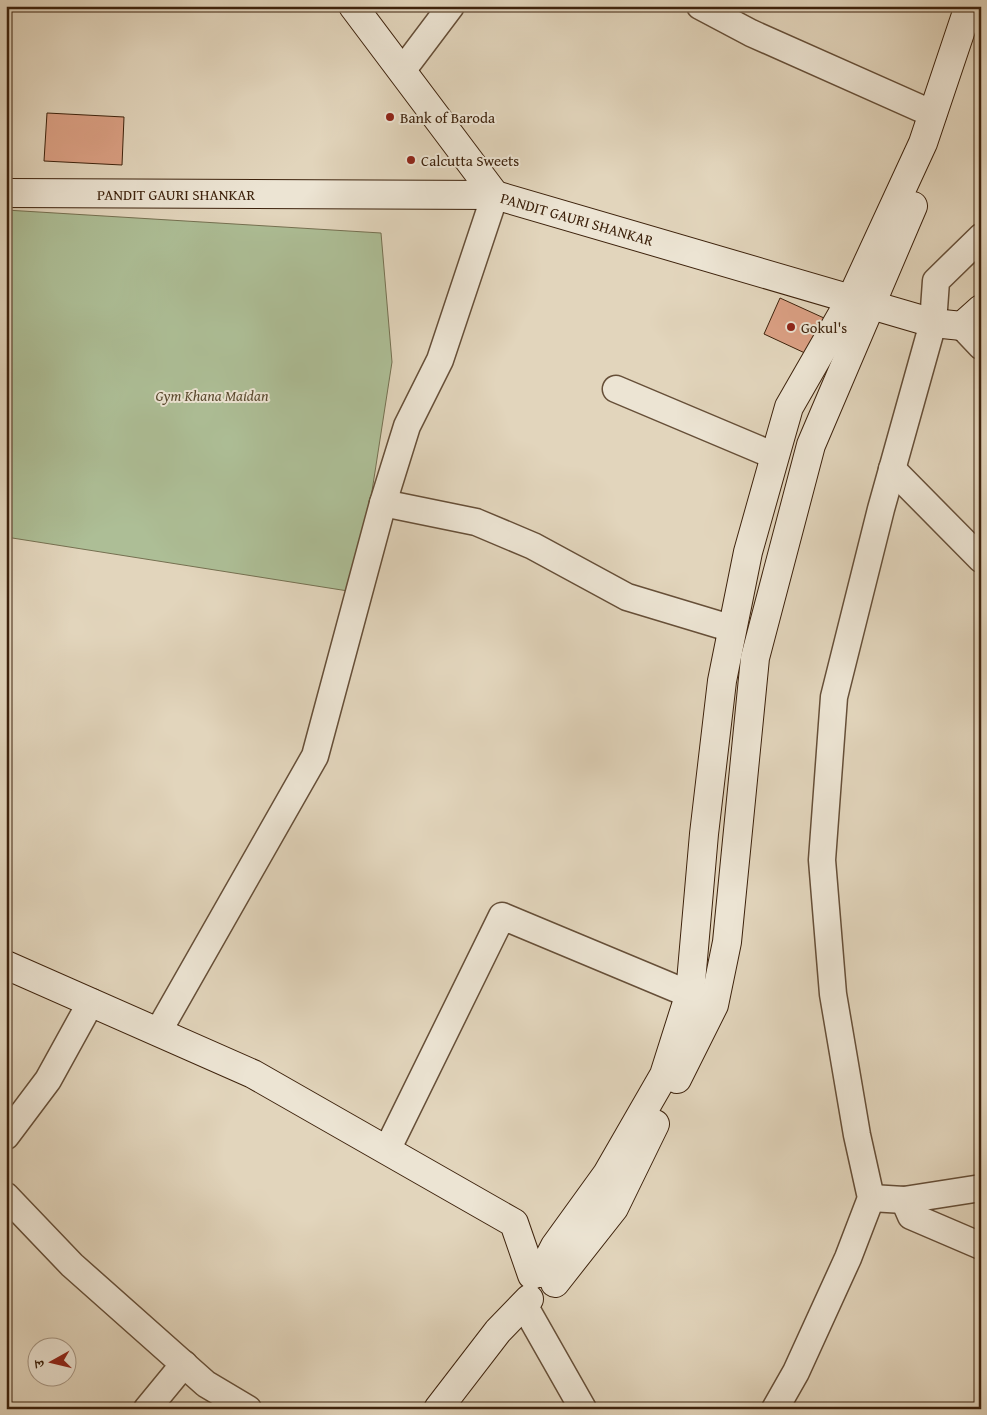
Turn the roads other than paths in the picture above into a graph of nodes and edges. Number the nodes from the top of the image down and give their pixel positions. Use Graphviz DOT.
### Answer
graph roads {
  1 [pos="353,6"];
  2 [pos="451,6"];
  3 [pos="700,6"];
  4 [pos="969,6"];
  5 [pos="981,14"];
  6 [pos="402,71"];
  7 [pos="933,114"];
  8 [pos="6,193"];
  9 [pos="495,195"];
  10 [pos="981,237"];
  11 [pos="861,302"];
  12 [pos="971,318"];
  13 [pos="933,323"];
  14 [pos="981,346"];
  15 [pos="616,389"];
  16 [pos="789,407"];
  17 [pos="822,417"];
  18 [pos="775,456"];
  19 [pos="892,469"];
  20 [pos="383,503"];
  21 [pos="981,559"];
  22 [pos="733,629"];
  23 [pos="6,964"];
  24 [pos="702,999"];
  25 [pos="91,1002"];
  26 [pos="158,1032"];
  27 [pos="6,1136"];
  28 [pos="387,1150"];
  29 [pos="981,1188"];
  30 [pos="6,1196"];
  31 [pos="871,1198"];
  32 [pos="904,1200"];
  33 [pos="981,1246"];
  34 [pos="536,1287"];
  35 [pos="184,1364"];
  36 [pos="147,1409"];
  37 [pos="248,1409"];
  38 [pos="438,1409"];
  39 [pos="583,1409"];
  40 [pos="775,1409"];
  1 -- 6 [label="main road"];
  2 -- 6 [label="street"];
  3 -- 7 [label="street"];
  4 -- 7 [label="main road"];
  5 -- 11 [label="main road"];
  6 -- 9 [label="main road"];
  7 -- 11 [label="main road"];
  8 -- 9 [label="main road, PANDIT GAURI SHANKAR"];
  9 -- 11 [label="main road, PANDIT GAURI SHANKAR"];
  9 -- 20 [label="street"];
  10 -- 13 [label="street"];
  11 -- 13 [label="main road, PANDIT GAURI SHANKAR"];
  11 -- 16 [label="main road"];
  11 -- 17 [label="main road"];
  12 -- 13 [label="main road, PANDIT GAURI SHANKAR"];
  12 -- 14 [label="street"];
  13 -- 19 [label="street"];
  15 -- 18 [label="street"];
  16 -- 17 [label="main road"];
  16 -- 18 [label="main road"];
  17 -- 24 [label="main road"];
  18 -- 22 [label="main road"];
  19 -- 21 [label="street"];
  19 -- 31 [label="street"];
  20 -- 22 [label="street"];
  20 -- 26 [label="street"];
  22 -- 24 [label="main road"];
  23 -- 25 [label="main road"];
  24 -- 28 [label="street"];
  24 -- 34 [label="main road"];
  25 -- 26 [label="main road"];
  25 -- 27 [label="street"];
  26 -- 28 [label="main road"];
  28 -- 34 [label="main road"];
  29 -- 32 [label="street"];
  30 -- 35 [label="street"];
  31 -- 32 [label="street"];
  31 -- 40 [label="street"];
  32 -- 33 [label="street"];
  34 -- 38 [label="main road"];
  34 -- 39 [label="street"];
  35 -- 36 [label="street"];
  35 -- 37 [label="street"];
}
